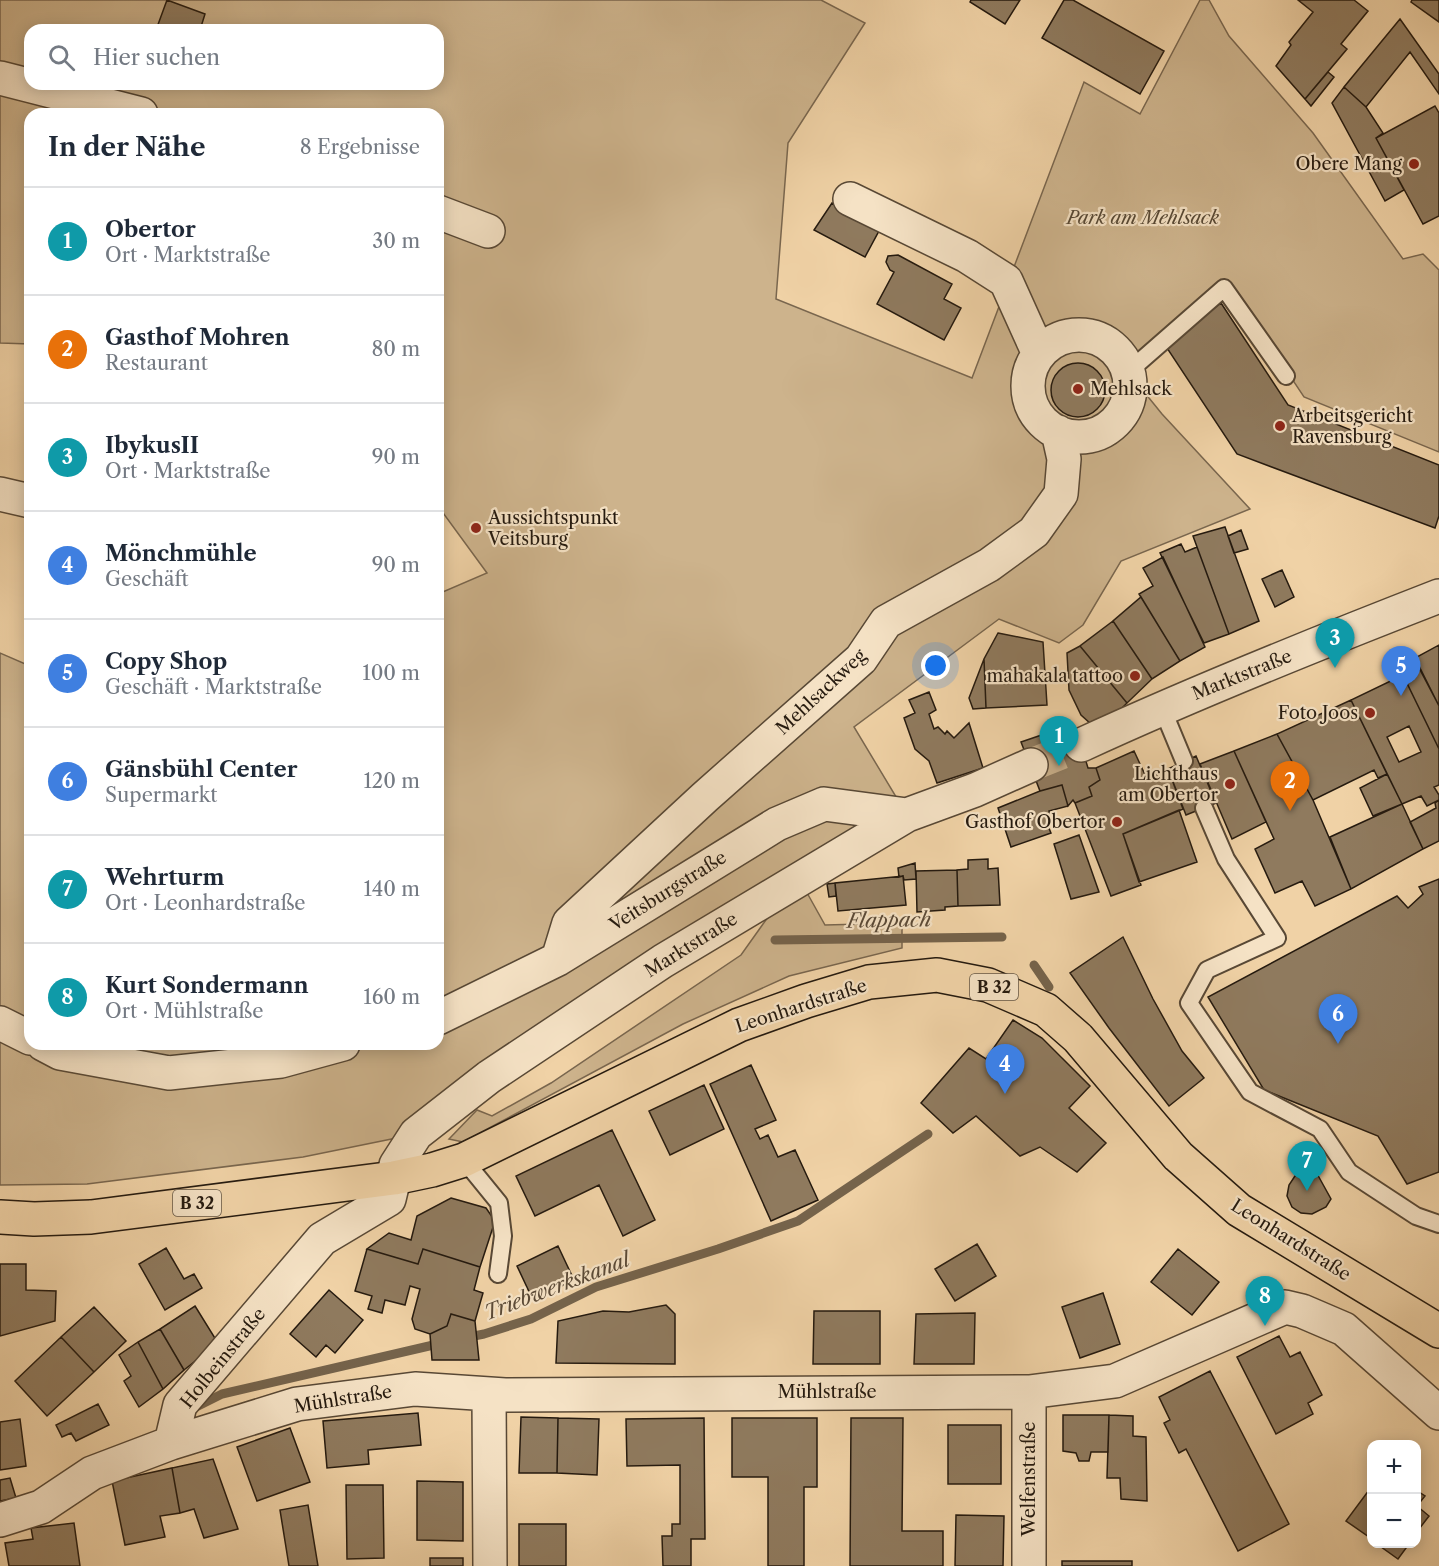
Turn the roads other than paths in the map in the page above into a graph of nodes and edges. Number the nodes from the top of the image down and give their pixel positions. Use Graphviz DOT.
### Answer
graph roads {
  1 [pos="0,78"];
  2 [pos="24,84"];
  3 [pos="47,90"];
  4 [pos="118,108"];
  5 [pos="850,199"];
  6 [pos="444,214"];
  7 [pos="489,231"];
  8 [pos="1039,354"];
  9 [pos="1128,372"];
  10 [pos="1286,376"];
  11 [pos="1058,432"];
  12 [pos="0,494"];
  13 [pos="24,500"];
  14 [pos="1439,596"];
  15 [pos="1162,708"];
  16 [pos="1081,745"];
  17 [pos="1184,762"];
  18 [pos="1031,765"];
  19 [pos="1204,808"];
  20 [pos="907,815"];
  21 [pos="558,959"];
  22 [pos="444,1014"];
  23 [pos="0,1023"];
  24 [pos="24,1035"];
  25 [pos="54,1050"];
  26 [pos="321,1050"];
  27 [pos="464,1160"];
  28 [pos="394,1179"];
  29 [pos="0,1217"];
  30 [pos="1439,1224"];
  31 [pos="498,1274"];
  32 [pos="1439,1331"];
  33 [pos="1029,1392"];
  34 [pos="489,1395"];
  35 [pos="1439,1413"];
  36 [pos="171,1443"];
  37 [pos="0,1520"];
  38 [pos="490,1566"];
  39 [pos="1029,1566"];
  1 -- 2 [label="street"];
  3 -- 4 [label="street"];
  5 -- 8 [label="street"];
  6 -- 7 [label="street"];
  8 -- 9 [label="street"];
  8 -- 11 [label="street"];
  9 -- 10 [label="lane"];
  9 -- 11 [label="street"];
  11 -- 21 [label="street, Mehlsackweg"];
  12 -- 13 [label="street"];
  14 -- 15 [label="street, Marktstraße"];
  15 -- 16 [label="street, Marktstraße"];
  15 -- 17 [label="lane"];
  18 -- 20 [label="street, Marktstraße"];
  19 -- 30 [label="lane"];
  20 -- 21 [label="street, Veitsburgstraße"];
  20 -- 28 [label="street, Marktstraße"];
  21 -- 22 [label="street, Veitsburgstraße"];
  23 -- 24 [label="street"];
  25 -- 26 [label="street"];
  27 -- 28 [label="main road, Leonhardstraße / B 32"];
  27 -- 31 [label="lane"];
  27 -- 32 [label="main road, Leonhardstraße / B 32"];
  28 -- 29 [label="main road, B 32"];
  28 -- 36 [label="street, Holbeinstraße"];
  33 -- 34 [label="street, Mühlstraße"];
  33 -- 35 [label="street, Mühlstraße"];
  33 -- 39 [label="street, Welfenstraße"];
  34 -- 36 [label="street, Mühlstraße"];
  34 -- 38 [label="street"];
  36 -- 37 [label="street"];
}
